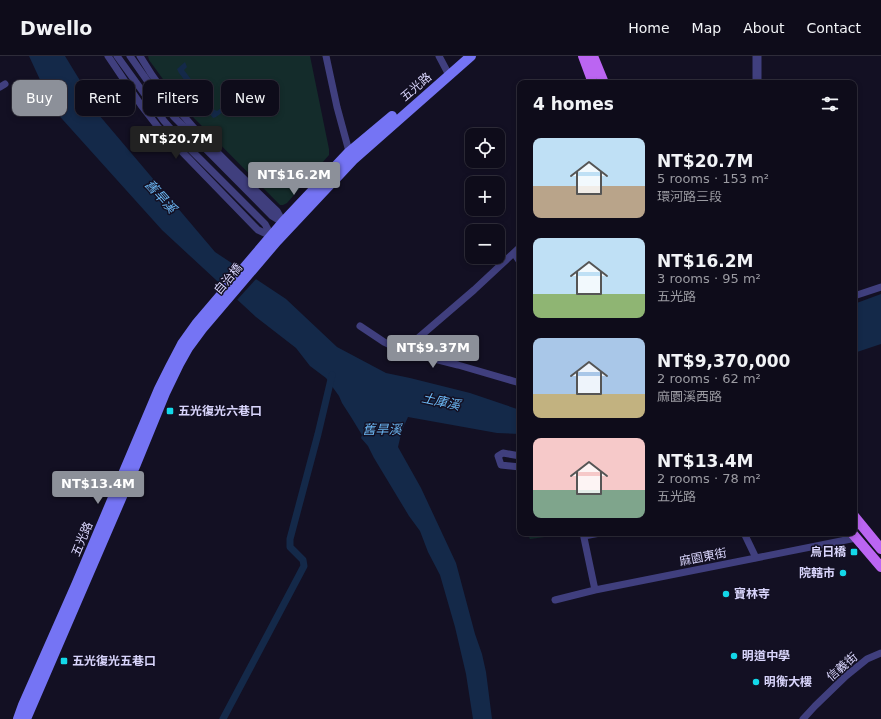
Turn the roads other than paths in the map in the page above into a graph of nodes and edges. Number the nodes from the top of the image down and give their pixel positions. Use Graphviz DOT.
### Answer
graph roads {
  1 [pos="108,56"];
  2 [pos="130,56"];
  3 [pos="140,56"];
  4 [pos="326,56"];
  5 [pos="439,56"];
  6 [pos="461,56"];
  7 [pos="471,56"];
  8 [pos="582,56"];
  9 [pos="593,56"];
  10 [pos="757,56"];
  11 [pos="118,58"];
  12 [pos="447,72"];
  13 [pos="592,80"];
  14 [pos="603,80"];
  15 [pos="757,80"];
  16 [pos="351,156"];
  17 [pos="286,225"];
  18 [pos="274,238"];
  19 [pos="517,250"];
  20 [pos="514,253"];
  21 [pos="259,257"];
  22 [pos="517,258"];
  23 [pos="881,287"];
  24 [pos="857,295"];
  25 [pos="212,312"];
  26 [pos="360,326"];
  27 [pos="403,351"];
  28 [pos="517,382"];
  29 [pos="517,455"];
  30 [pos="517,467"];
  31 [pos="857,520"];
  32 [pos="584,536"];
  33 [pos="745,536"];
  34 [pos="850,536"];
  35 [pos="855,536"];
  36 [pos="881,550"];
  37 [pos="756,558"];
  38 [pos="881,567"];
  39 [pos="595,590"];
  40 [pos="555,600"];
  41 [pos="881,653"];
  42 [pos="18,719"];
  43 [pos="26,719"];
  44 [pos="803,719"];
  1 -- 11 [label="street"];
  2 -- 17 [label="street"];
  3 -- 17 [label="street"];
  4 -- 16 [label="street"];
  5 -- 12 [label="street"];
  6 -- 12 [label="main road, 五光路"];
  7 -- 12 [label="main road, 五光路"];
  8 -- 13 [label="main road"];
  9 -- 14 [label="main road"];
  10 -- 15 [label="street"];
  11 -- 18 [label="street"];
  12 -- 16 [label="main road, 五光路"];
  16 -- 17 [label="main road, 五光路"];
  17 -- 18 [label="main road, 五光路"];
  18 -- 21 [label="main road, 五光路"];
  19 -- 20 [label="street"];
  20 -- 22 [label="street"];
  20 -- 27 [label="street"];
  21 -- 25 [label="main road, 自治橋"];
  23 -- 24 [label="street"];
  25 -- 42 [label="main road, 五光路"];
  25 -- 43 [label="main road, 五光路"];
  26 -- 27 [label="street"];
  27 -- 28 [label="street"];
  29 -- 30 [label="street"];
  31 -- 36 [label="main road"];
  32 -- 39 [label="street"];
  33 -- 37 [label="street"];
  34 -- 37 [label="street, 麻園東街"];
  35 -- 38 [label="main road"];
  37 -- 39 [label="street, 麻園東街"];
  39 -- 40 [label="street, 麻園東街"];
  41 -- 44 [label="street, 信義街"];
}
